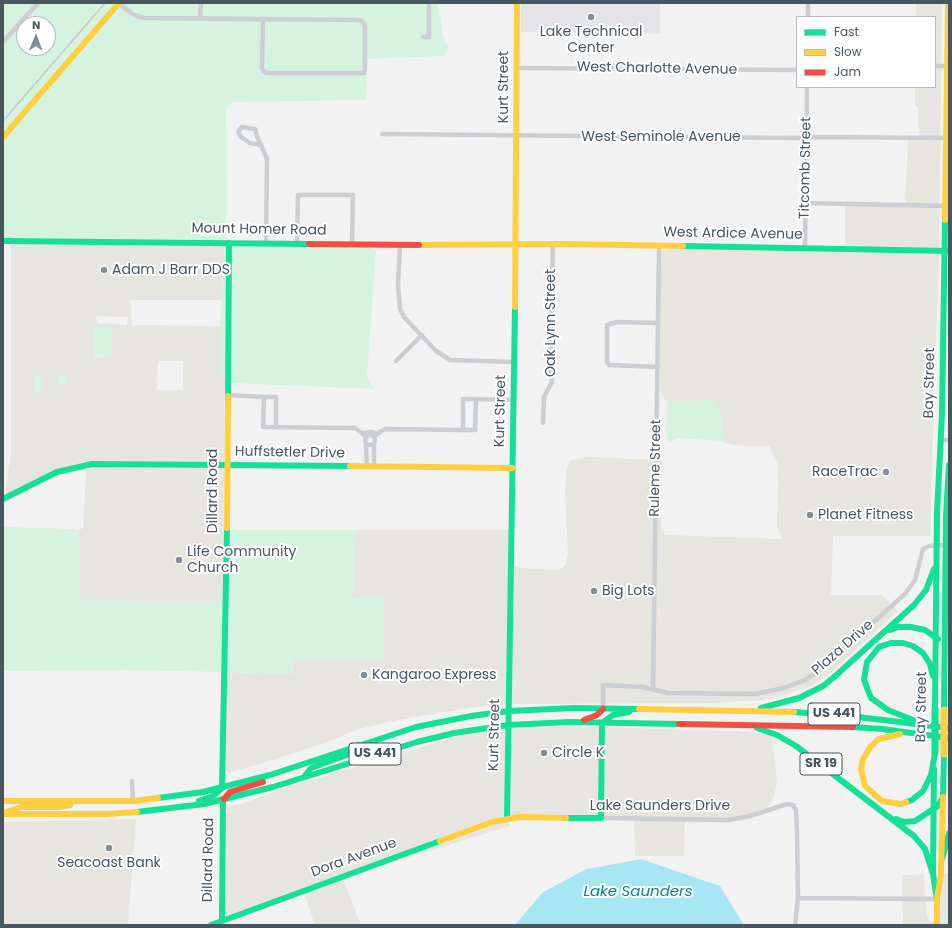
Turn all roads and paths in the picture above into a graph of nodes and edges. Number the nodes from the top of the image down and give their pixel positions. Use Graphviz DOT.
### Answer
graph roads {
  1 [pos="38,3"];
  2 [pos="119,3"];
  3 [pos="201,3"];
  4 [pos="429,3"];
  5 [pos="517,3"];
  6 [pos="808,3"];
  7 [pos="948,3"];
  8 [pos="808,16"];
  9 [pos="200,18"];
  10 [pos="263,19"];
  11 [pos="423,36"];
  12 [pos="3,42"];
  13 [pos="936,66"];
  14 [pos="948,66"];
  15 [pos="517,68"];
  16 [pos="796,70"];
  17 [pos="808,88"];
  18 [pos="382,134"];
  19 [pos="517,135"];
  20 [pos="3,137"];
  21 [pos="807,138"];
  22 [pos="946,138"];
  23 [pos="262,145"];
  24 [pos="806,203"];
  25 [pos="946,206"];
  26 [pos="3,241"];
  27 [pos="229,243"];
  28 [pos="266,243"];
  29 [pos="297,243"];
  30 [pos="352,244"];
  31 [pos="516,244"];
  32 [pos="553,244"];
  33 [pos="400,245"];
  34 [pos="659,246"];
  35 [pos="805,248"];
  36 [pos="947,251"];
  37 [pos="658,323"];
  38 [pos="422,335"];
  39 [pos="946,337"];
  40 [pos="396,361"];
  41 [pos="515,362"];
  42 [pos="658,367"];
  43 [pos="227,395"];
  44 [pos="264,397"];
  45 [pos="476,399"];
  46 [pos="514,400"];
  47 [pos="543,423"];
  48 [pos="276,427"];
  49 [pos="463,430"];
  50 [pos="365,435"];
  51 [pos="376,435"];
  52 [pos="945,440"];
  53 [pos="366,443"];
  54 [pos="374,443"];
  55 [pos="370,463"];
  56 [pos="226,465"];
  57 [pos="949,465"];
  58 [pos="513,468"];
  59 [pos="948,487"];
  60 [pos="3,500"];
  61 [pos="937,545"];
  62 [pos="947,545"];
  63 [pos="937,559"];
  64 [pos="884,633"];
  65 [pos="936,637"];
  66 [pos="944,644"];
  67 [pos="949,660"];
  68 [pos="935,683"];
  69 [pos="653,690"];
  70 [pos="603,709"];
  71 [pos="642,710"];
  72 [pos="509,711"];
  73 [pos="747,711"];
  74 [pos="570,722"];
  75 [pos="602,723"];
  76 [pos="920,724"];
  77 [pos="508,725"];
  78 [pos="747,725"];
  79 [pos="949,728"];
  80 [pos="908,732"];
  81 [pos="949,738"];
  82 [pos="359,745"];
  83 [pos="934,764"];
  84 [pos="270,775"];
  85 [pos="304,777"];
  86 [pos="132,781"];
  87 [pos="222,788"];
  88 [pos="943,797"];
  89 [pos="223,800"];
  90 [pos="3,801"];
  91 [pos="133,801"];
  92 [pos="76,802"];
  93 [pos="184,807"];
  94 [pos="934,810"];
  95 [pos="3,814"];
  96 [pos="888,816"];
  97 [pos="601,818"];
  98 [pos="508,819"];
  99 [pos="949,834"];
  100 [pos="942,859"];
  101 [pos="933,874"];
  102 [pos="798,898"];
  103 [pos="937,899"];
  104 [pos="222,921"];
  105 [pos="211,925"];
  106 [pos="795,925"];
  107 [pos="937,925"];
  1 -- 12 [label="street"];
  2 -- 9 [label="street"];
  2 -- 20 [label="main road"];
  3 -- 9 [label="street"];
  4 -- 11 [label="street"];
  5 -- 15 [label="main road, Kurt Street"];
  6 -- 8 [label="street"];
  7 -- 14 [label="main road, Bay Street"];
  9 -- 10 [label="street"];
  10 -- 10 [label="street"];
  13 -- 14 [label="street"];
  14 -- 22 [label="main road, Bay Street"];
  15 -- 16 [label="street, West Charlotte Avenue"];
  15 -- 19 [label="main road, Kurt Street"];
  17 -- 21 [label="street, Titcomb Street"];
  18 -- 19 [label="street, West Seminole Avenue"];
  19 -- 21 [label="street, West Seminole Avenue"];
  19 -- 31 [label="main road, Kurt Street"];
  21 -- 22 [label="street, West Seminole Avenue"];
  21 -- 24 [label="street, Titcomb Street"];
  22 -- 25 [label="main road, Bay Street"];
  23 -- 23 [label="street"];
  23 -- 28 [label="street"];
  24 -- 25 [label="street"];
  24 -- 35 [label="street, Titcomb Street"];
  25 -- 36 [label="main road, Bay Street"];
  26 -- 27 [label="main road, Mount Homer Road"];
  27 -- 28 [label="main road, Mount Homer Road"];
  27 -- 43 [label="main road, Dillard Road"];
  28 -- 29 [label="main road, Mount Homer Road"];
  29 -- 30 [label="main road, Mount Homer Road"];
  29 -- 30 [label="street"];
  30 -- 33 [label="main road, Mount Homer Road"];
  31 -- 32 [label="main road, West Ardice Avenue"];
  31 -- 33 [label="main road, Mount Homer Road"];
  31 -- 41 [label="main road, Kurt Street"];
  32 -- 34 [label="main road, West Ardice Avenue"];
  32 -- 47 [label="street, Oak Lynn Street"];
  33 -- 38 [label="street"];
  34 -- 35 [label="main road, West Ardice Avenue"];
  34 -- 37 [label="street, Ruleme Street"];
  35 -- 36 [label="main road, West Ardice Avenue"];
  36 -- 39 [label="main road, Bay Street"];
  37 -- 42 [label="street, Ruleme Street"];
  37 -- 42 [label="street"];
  38 -- 40 [label="street"];
  38 -- 41 [label="street"];
  39 -- 52 [label="main road, Bay Street"];
  41 -- 46 [label="main road, Kurt Street"];
  42 -- 69 [label="street, Ruleme Street"];
  43 -- 44 [label="street"];
  43 -- 56 [label="main road, Dillard Road"];
  44 -- 48 [label="street"];
  44 -- 48 [label="street"];
  45 -- 46 [label="street"];
  45 -- 49 [label="street"];
  45 -- 49 [label="street"];
  46 -- 58 [label="main road, Kurt Street"];
  48 -- 50 [label="street"];
  49 -- 51 [label="street"];
  50 -- 51 [label="street"];
  50 -- 53 [label="street"];
  51 -- 54 [label="street"];
  52 -- 61 [label="main road, Bay Street"];
  53 -- 54 [label="street"];
  53 -- 55 [label="street"];
  54 -- 55 [label="street"];
  55 -- 56 [label="main road, Huffstetler Drive"];
  55 -- 58 [label="main road, Huffstetler Drive"];
  56 -- 60 [label="main road, Huffstetler Drive"];
  56 -- 87 [label="main road, Dillard Road"];
  57 -- 59 [label="main road, Bay Street"];
  58 -- 72 [label="main road, Kurt Street"];
  59 -- 62 [label="main road, Bay Street"];
  61 -- 62 [label="street, Plaza Drive"];
  61 -- 63 [label="main road, Bay Street"];
  61 -- 69 [label="street, Plaza Drive"];
  62 -- 66 [label="main road, Bay Street"];
  63 -- 64 [label="main road"];
  63 -- 65 [label="main road, Bay Street"];
  64 -- 65 [label="main road"];
  64 -- 73 [label="main road"];
  65 -- 66 [label="main road"];
  65 -- 68 [label="main road, Bay Street"];
  66 -- 67 [label="main road"];
  66 -- 88 [label="main road, Bay Street, bridge"];
  68 -- 76 [label="main road"];
  68 -- 83 [label="main road, Bay Street, bridge"];
  69 -- 70 [label="street"];
  70 -- 71 [label="main road, US 441"];
  70 -- 72 [label="main road, US 441"];
  70 -- 74 [label="main road"];
  71 -- 73 [label="main road, US 441"];
  71 -- 75 [label="main road"];
  72 -- 77 [label="main road, Kurt Street"];
  72 -- 82 [label="main road, US 441"];
  73 -- 76 [label="main road, US 441"];
  74 -- 75 [label="main road, US 441"];
  74 -- 77 [label="main road, US 441"];
  75 -- 78 [label="main road, US 441"];
  75 -- 97 [label="main road"];
  76 -- 79 [label="main road, US 441"];
  77 -- 85 [label="main road, US 441"];
  77 -- 98 [label="main road, Kurt Street"];
  78 -- 80 [label="main road, US 441"];
  78 -- 96 [label="main road, SR 19"];
  80 -- 81 [label="main road, US 441"];
  80 -- 83 [label="main road"];
  82 -- 84 [label="main road, US 441"];
  82 -- 85 [label="main road"];
  83 -- 94 [label="main road"];
  84 -- 87 [label="main road, US 441"];
  84 -- 89 [label="main road"];
  85 -- 89 [label="main road, US 441"];
  86 -- 91 [label="street"];
  87 -- 91 [label="main road, US 441"];
  87 -- 93 [label="main road"];
  88 -- 94 [label="main road, SR 19"];
  88 -- 100 [label="main road, Bay Street"];
  89 -- 93 [label="main road, US 441"];
  89 -- 104 [label="main road, Dillard Road"];
  90 -- 92 [label="main road, US 441"];
  91 -- 92 [label="main road, US 441"];
  92 -- 95 [label="main road"];
  93 -- 95 [label="main road, US 441"];
  94 -- 96 [label="main road, SR 19"];
  94 -- 101 [label="main road"];
  96 -- 101 [label="main road"];
  97 -- 98 [label="main road, Lake Saunders Drive"];
  97 -- 102 [label="street, Lake Saunders Drive"];
  98 -- 104 [label="main road, Dora Avenue"];
  99 -- 100 [label="main road"];
  100 -- 103 [label="main road"];
  101 -- 103 [label="main road"];
  102 -- 103 [label="street"];
  102 -- 106 [label="street"];
  103 -- 107 [label="main road"];
  104 -- 105 [label="main road, Dora Avenue"];
}
